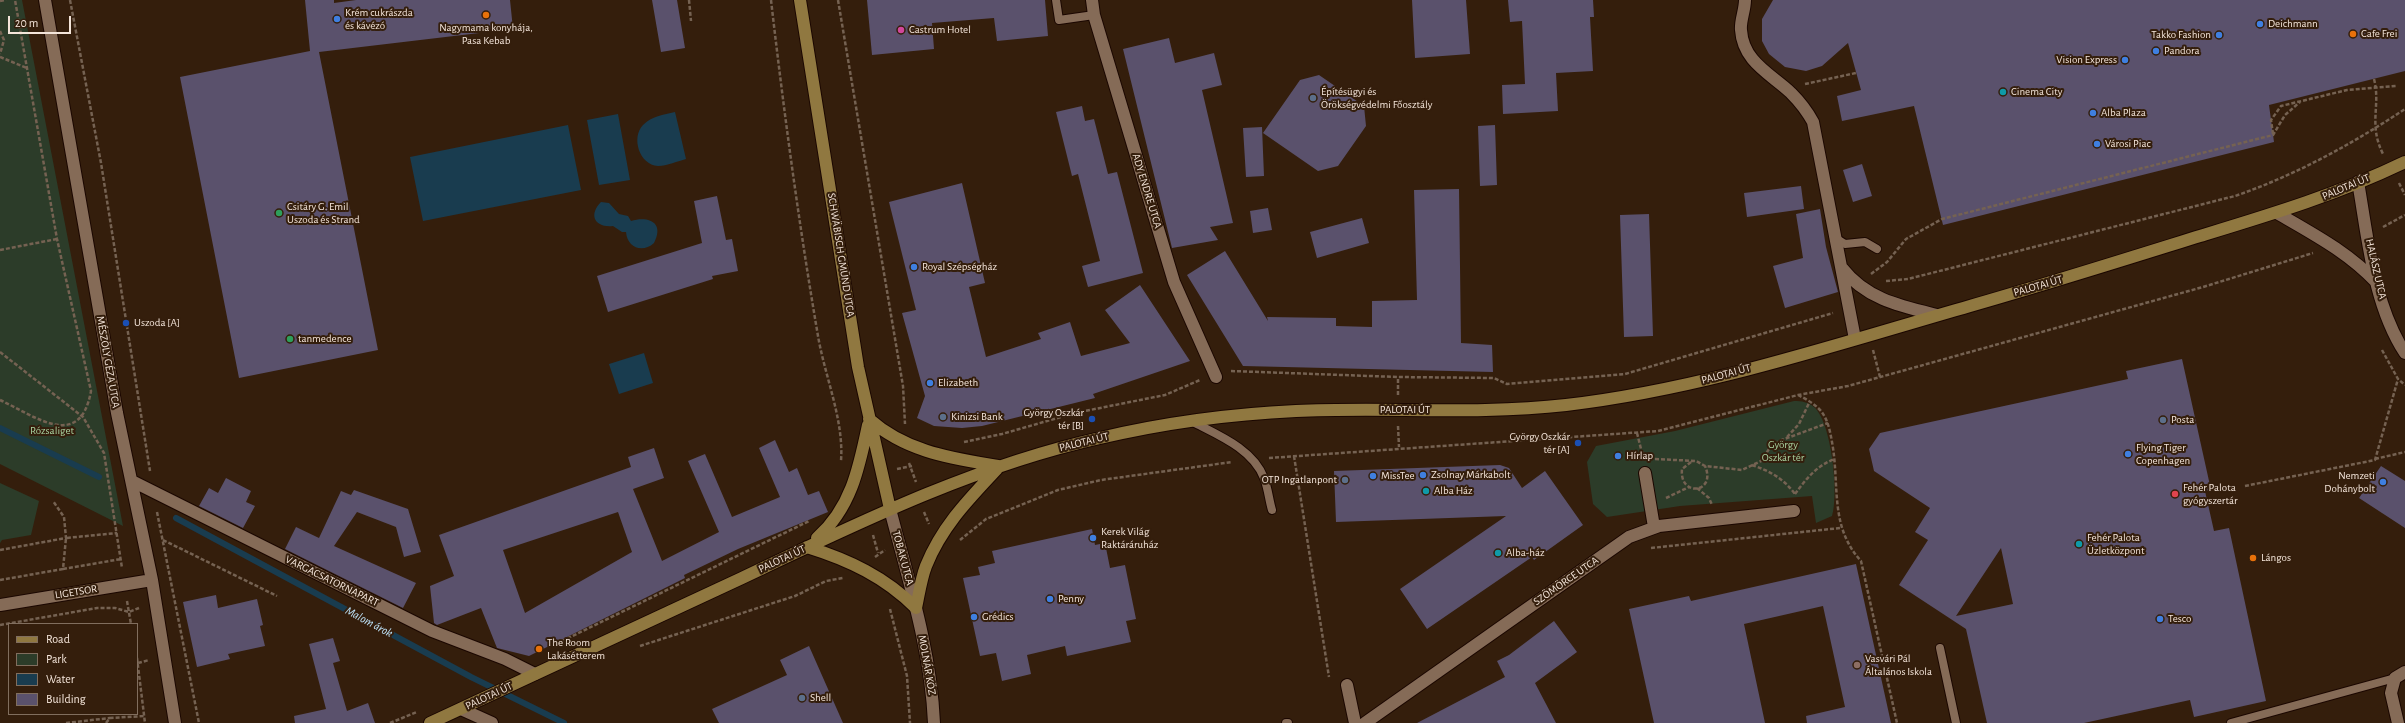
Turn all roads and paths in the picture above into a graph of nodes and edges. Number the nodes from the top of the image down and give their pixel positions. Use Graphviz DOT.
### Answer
graph roads {
  1 [pos="0,0"];
  2 [pos="6,0"];
  3 [pos="15,0"];
  4 [pos="45,0"];
  5 [pos="70,0"];
  6 [pos="689,0"];
  7 [pos="771,0"];
  8 [pos="800,0"];
  9 [pos="838,0"];
  10 [pos="1056,0"];
  11 [pos="1092,0"];
  12 [pos="1745,0"];
  13 [pos="1094,15"];
  14 [pos="691,21"];
  15 [pos="0,31"];
  16 [pos="0,54"];
  17 [pos="0,57"];
  18 [pos="27,68"];
  19 [pos="1856,73"];
  20 [pos="2374,79"];
  21 [pos="1804,85"];
  22 [pos="2396,86"];
  23 [pos="2376,89"];
  24 [pos="2300,102"];
  25 [pos="2405,109"];
  26 [pos="2374,129"];
  27 [pos="2274,135"];
  28 [pos="2405,162"];
  29 [pos="2358,182"];
  30 [pos="2277,213"];
  31 [pos="2405,215"];
  32 [pos="2368,235"];
  33 [pos="1834,237"];
  34 [pos="58,239"];
  35 [pos="2336,247"];
  36 [pos="1878,249"];
  37 [pos="0,250"];
  38 [pos="1840,266"];
  39 [pos="1873,278"];
  40 [pos="1884,280"];
  41 [pos="2377,283"];
  42 [pos="1849,308"];
  43 [pos="1937,315"];
  44 [pos="1869,335"];
  45 [pos="1855,339"];
  46 [pos="0,352"];
  47 [pos="2405,353"];
  48 [pos="1216,377"];
  49 [pos="1880,377"];
  50 [pos="2405,385"];
  51 [pos="1798,395"];
  52 [pos="0,400"];
  53 [pos="1810,402"];
  54 [pos="83,417"];
  55 [pos="869,419"];
  56 [pos="1193,422"];
  57 [pos="1828,423"];
  58 [pos="906,425"];
  59 [pos="1637,433"];
  60 [pos="1787,438"];
  61 [pos="958,443"];
  62 [pos="2405,452"];
  63 [pos="1294,456"];
  64 [pos="1251,459"];
  65 [pos="1835,459"];
  66 [pos="2375,460"];
  67 [pos="1696,461"];
  68 [pos="840,465"];
  69 [pos="1752,465"];
  70 [pos="999,466"];
  71 [pos="1705,466"];
  72 [pos="1645,474"];
  73 [pos="132,481"];
  74 [pos="2245,486"];
  75 [pos="153,492"];
  76 [pos="1795,494"];
  77 [pos="53,501"];
  78 [pos="890,509"];
  79 [pos="1272,510"];
  80 [pos="1794,511"];
  81 [pos="813,519"];
  82 [pos="1654,527"];
  83 [pos="1840,528"];
  84 [pos="117,533"];
  85 [pos="66,538"];
  86 [pos="163,540"];
  87 [pos="936,543"];
  88 [pos="899,544"];
  89 [pos="807,547"];
  90 [pos="0,550"];
  91 [pos="1645,550"];
  92 [pos="121,559"];
  93 [pos="63,569"];
  94 [pos="864,569"];
  95 [pos="0,580"];
  96 [pos="152,580"];
  97 [pos="125,584"];
  98 [pos="277,596"];
  99 [pos="0,605"];
  100 [pos="890,607"];
  101 [pos="916,608"];
  102 [pos="129,612"];
  103 [pos="131,623"];
  104 [pos="0,624"];
  105 [pos="558,643"];
  106 [pos="635,647"];
  107 [pos="1940,648"];
  108 [pos="152,659"];
  109 [pos="138,663"];
  110 [pos="535,674"];
  111 [pos="2400,675"];
  112 [pos="1330,677"];
  113 [pos="1347,685"];
  114 [pos="461,709"];
  115 [pos="145,716"];
  116 [pos="110,718"];
  117 [pos="66,723"];
  118 [pos="106,723"];
  119 [pos="145,723"];
  120 [pos="175,723"];
  121 [pos="199,723"];
  122 [pos="430,723"];
  123 [pos="492,723"];
  124 [pos="910,723"];
  125 [pos="934,723"];
  126 [pos="1355,723"];
  127 [pos="1365,723"];
  128 [pos="1897,723"];
  129 [pos="1956,723"];
  130 [pos="2231,723"];
  131 [pos="2398,723"];
  1 -- 2 [label="path"];
  3 -- 18 [label="path"];
  4 -- 73 [label="street, MÉSZÖLY GÉZA UTCA"];
  5 -- 75 [label="path"];
  6 -- 14 [label="path"];
  7 -- 68 [label="path"];
  8 -- 55 [label="main road, SCHWÄBISCH GMÜND UTCA"];
  9 -- 58 [label="path"];
  10 -- 13 [label="lane"];
  11 -- 13 [label="street, ADY ENDRE UTCA"];
  12 -- 33 [label="street"];
  13 -- 48 [label="street, ADY ENDRE UTCA"];
  15 -- 16 [label="path"];
  17 -- 18 [label="path"];
  18 -- 34 [label="path"];
  19 -- 21 [label="path"];
  20 -- 23 [label="path"];
  22 -- 23 [label="path"];
  23 -- 24 [label="path"];
  23 -- 26 [label="path"];
  24 -- 27 [label="path"];
  24 -- 27 [label="path"];
  25 -- 26 [label="path"];
  26 -- 40 [label="path"];
  27 -- 39 [label="path"];
  28 -- 29 [label="main road, PALOTAI ÚT"];
  29 -- 30 [label="main road, PALOTAI ÚT"];
  29 -- 32 [label="street, HALÁSZ UTCA"];
  30 -- 35 [label="street"];
  30 -- 43 [label="main road, PALOTAI ÚT"];
  31 -- 32 [label="path"];
  32 -- 41 [label="street, HALÁSZ UTCA"];
  33 -- 36 [label="lane"];
  33 -- 38 [label="street"];
  34 -- 37 [label="path"];
  34 -- 54 [label="path"];
  35 -- 41 [label="street"];
  35 -- 49 [label="path"];
  38 -- 42 [label="street"];
  38 -- 43 [label="street"];
  41 -- 47 [label="street, HALÁSZ UTCA"];
  42 -- 45 [label="street"];
  42 -- 48 [label="path"];
  43 -- 44 [label="main road, PALOTAI ÚT"];
  44 -- 45 [label="main road, PALOTAI ÚT"];
  44 -- 49 [label="path"];
  45 -- 56 [label="main road, PALOTAI ÚT"];
  46 -- 54 [label="path"];
  48 -- 61 [label="path"];
  49 -- 51 [label="path"];
  50 -- 66 [label="path"];
  51 -- 53 [label="path"];
  51 -- 59 [label="path"];
  52 -- 54 [label="path"];
  53 -- 57 [label="path"];
  53 -- 60 [label="path"];
  54 -- 84 [label="path"];
  55 -- 70 [label="main road"];
  55 -- 78 [label="main road, SCHWÄBISCH GMÜND UTCA"];
  55 -- 89 [label="main road"];
  56 -- 64 [label="lane"];
  56 -- 70 [label="main road, PALOTAI ÚT"];
  57 -- 60 [label="path"];
  57 -- 65 [label="path"];
  59 -- 63 [label="path"];
  59 -- 67 [label="path"];
  60 -- 69 [label="path"];
  62 -- 66 [label="path"];
  63 -- 64 [label="path"];
  63 -- 112 [label="path"];
  64 -- 79 [label="lane"];
  64 -- 87 [label="path"];
  65 -- 76 [label="path"];
  65 -- 83 [label="path"];
  66 -- 74 [label="path"];
  67 -- 71 [label="path"];
  67 -- 71 [label="path"];
  69 -- 71 [label="path"];
  69 -- 76 [label="path"];
  70 -- 78 [label="main road, PALOTAI ÚT"];
  70 -- 87 [label="main road"];
  72 -- 82 [label="street"];
  73 -- 75 [label="street, VARGACSATORNAPART"];
  73 -- 96 [label="street, MÉSZÖLY GÉZA UTCA"];
  75 -- 86 [label="path"];
  75 -- 110 [label="street, VARGACSATORNAPART"];
  76 -- 80 [label="path"];
  77 -- 85 [label="path"];
  78 -- 88 [label="street, TOBAK UTCA"];
  78 -- 89 [label="main road, PALOTAI ÚT"];
  80 -- 82 [label="street, SZÖMÖRCE UTCA"];
  81 -- 105 [label="path"];
  82 -- 127 [label="street, SZÖMÖRCE UTCA"];
  83 -- 91 [label="path"];
  83 -- 128 [label="path"];
  84 -- 85 [label="path"];
  84 -- 92 [label="path"];
  85 -- 90 [label="path"];
  85 -- 93 [label="path"];
  86 -- 98 [label="path"];
  86 -- 121 [label="path"];
  87 -- 101 [label="main road"];
  88 -- 94 [label="path"];
  88 -- 101 [label="street, TOBAK UTCA"];
  89 -- 94 [label="main road"];
  89 -- 110 [label="main road, PALOTAI ÚT"];
  92 -- 93 [label="path"];
  92 -- 97 [label="path"];
  93 -- 95 [label="path"];
  94 -- 101 [label="main road"];
  94 -- 106 [label="path"];
  96 -- 97 [label="street, LIGETSOR"];
  96 -- 120 [label="street, MÉSZÖLY GÉZA UTCA"];
  97 -- 99 [label="street, LIGETSOR"];
  97 -- 102 [label="path"];
  100 -- 124 [label="path"];
  101 -- 125 [label="street, MOLNÁR KÖZ"];
  102 -- 103 [label="path"];
  102 -- 104 [label="path"];
  107 -- 129 [label="lane"];
  108 -- 109 [label="path"];
  109 -- 115 [label="path"];
  110 -- 114 [label="main road, PALOTAI ÚT"];
  111 -- 130 [label="lane"];
  111 -- 131 [label="street"];
  113 -- 126 [label="street"];
  114 -- 122 [label="main road, PALOTAI ÚT"];
  114 -- 123 [label="street"];
  115 -- 116 [label="path"];
  115 -- 119 [label="path"];
  116 -- 117 [label="path"];
  116 -- 118 [label="path"];
}
